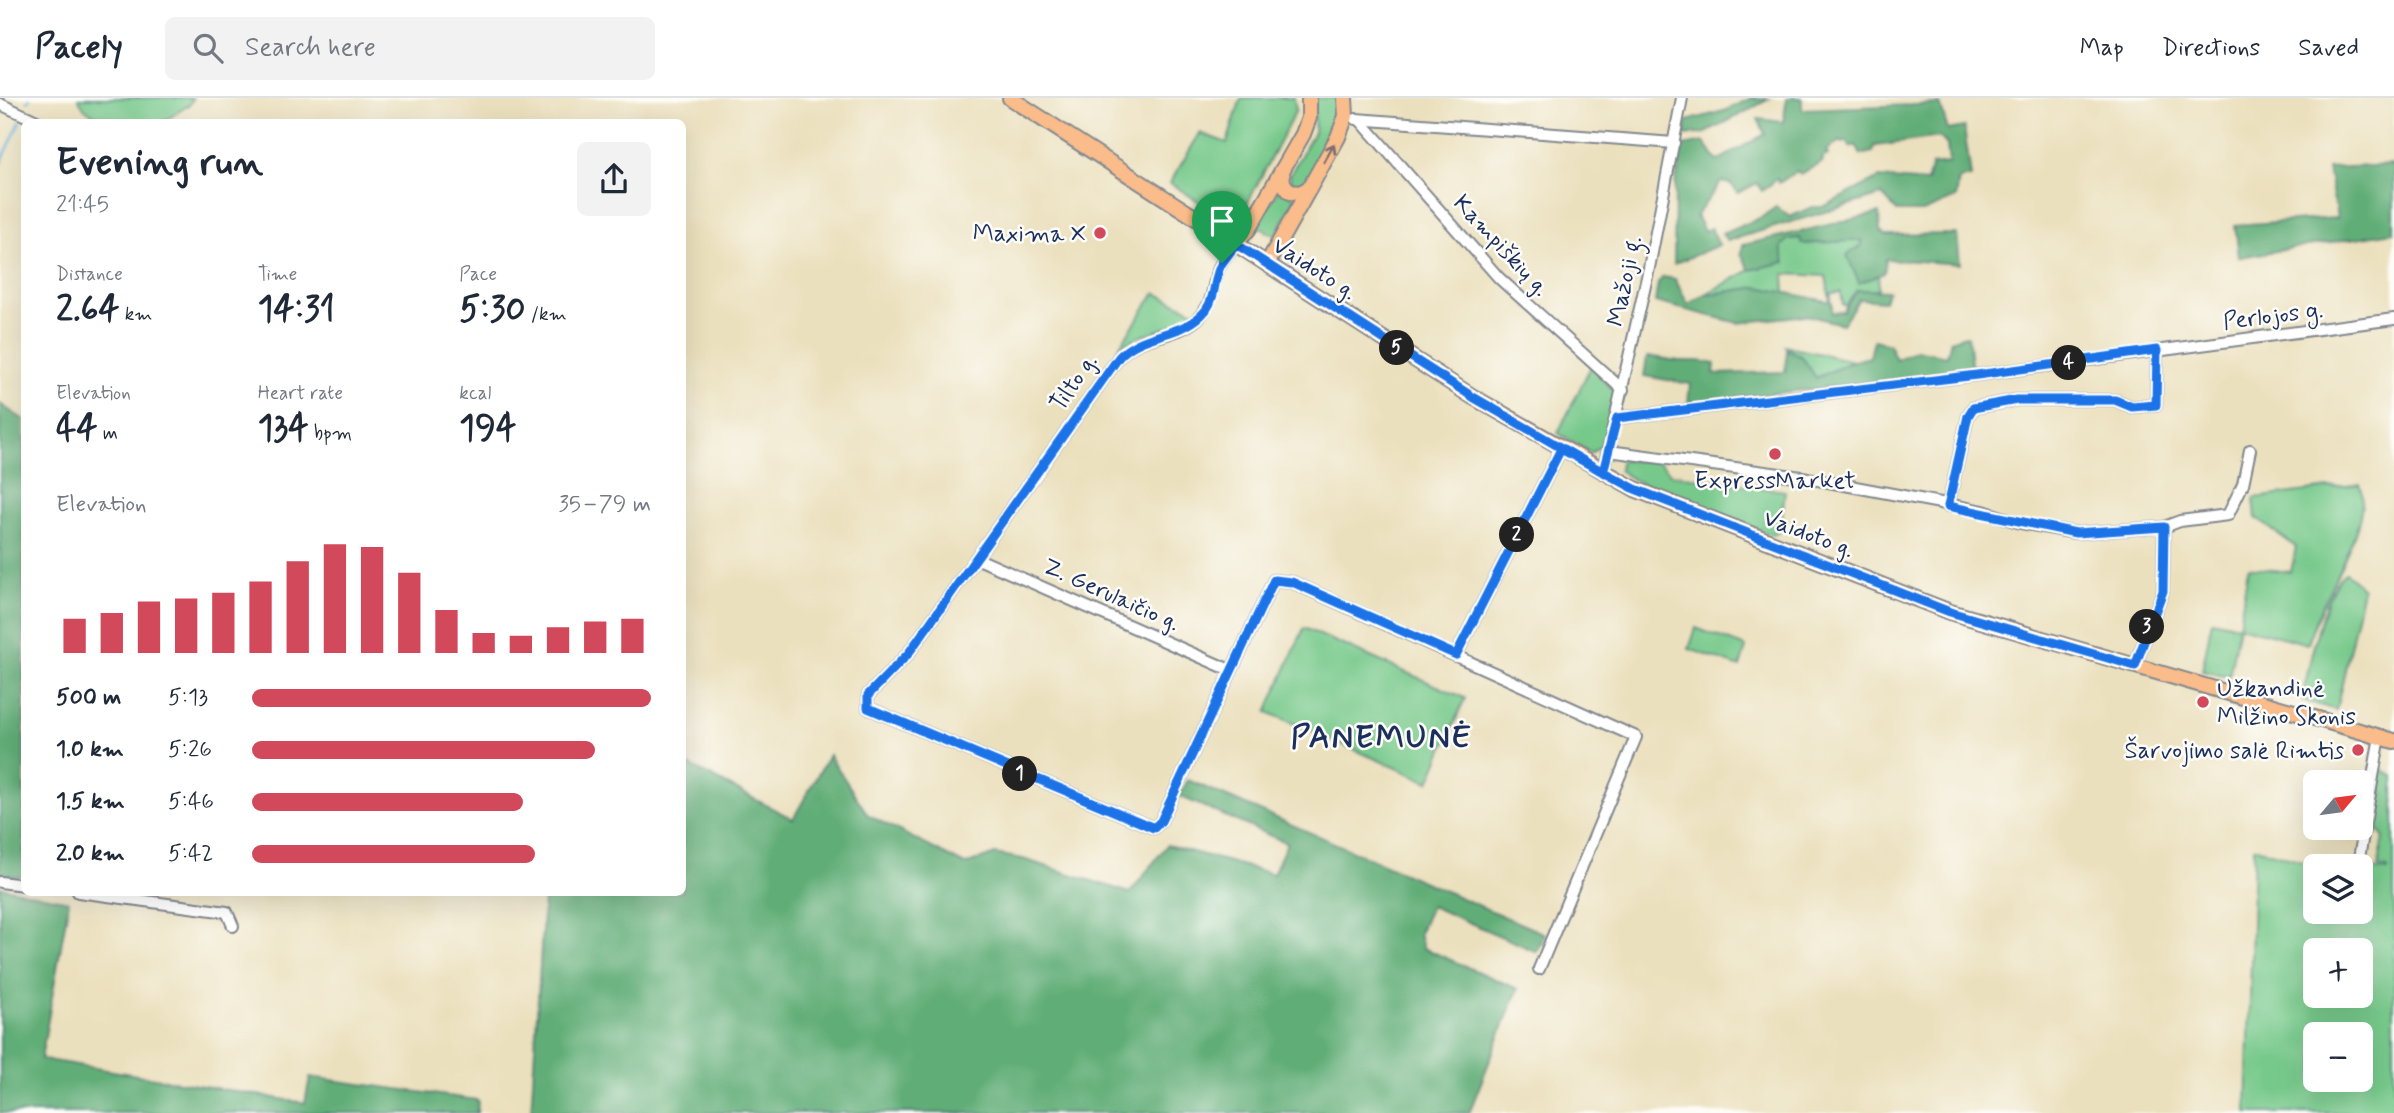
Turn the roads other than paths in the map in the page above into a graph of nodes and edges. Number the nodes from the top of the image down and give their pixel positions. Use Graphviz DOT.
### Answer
graph roads {
  1 [pos="1010,98"];
  2 [pos="1309,98"];
  3 [pos="1345,98"];
  4 [pos="1682,98"];
  5 [pos="0,104"];
  6 [pos="1353,118"];
  7 [pos="32,119"];
  8 [pos="1674,143"];
  9 [pos="1282,170"];
  10 [pos="1309,188"];
  11 [pos="1236,244"];
  12 [pos="1268,264"];
  13 [pos="2394,319"];
  14 [pos="2157,350"];
  15 [pos="1623,390"];
  16 [pos="1617,418"];
  17 [pos="1561,449"];
  18 [pos="2250,450"];
  19 [pos="1609,451"];
  20 [pos="1603,472"];
  21 [pos="1948,506"];
  22 [pos="2164,527"];
  23 [pos="976,558"];
  24 [pos="1456,655"];
  25 [pos="2135,666"];
  26 [pos="1230,670"];
  27 [pos="2387,738"];
  28 [pos="2360,854"];
  29 [pos="0,882"];
  30 [pos="21,885"];
  31 [pos="108,896"];
  32 [pos="233,926"];
  33 [pos="1539,969"];
  1 -- 11 [label="main road, Vaidoto g."];
  2 -- 9 [label="main road, Tilto g."];
  3 -- 6 [label="main road"];
  4 -- 8 [label="street, Mažoji g."];
  5 -- 7 [label="street"];
  6 -- 8 [label="street"];
  10 -- 6 [label="main road, one-way"];
  6 -- 15 [label="street, Kampiškių g."];
  8 -- 15 [label="street, Mažoji g."];
  9 -- 10 [label="main road"];
  9 -- 11 [label="main road, Tilto g."];
  10 -- 12 [label="main road"];
  11 -- 12 [label="main road, Vaidoto g."];
  11 -- 23 [label="street, Tilto g."];
  12 -- 17 [label="main road, Vaidoto g."];
  13 -- 14 [label="street, Perlojos g."];
  14 -- 16 [label="street, Perlojos g."];
  14 -- 21 [label="street"];
  15 -- 16 [label="street, Mažoji g."];
  16 -- 19 [label="street, Mažoji g."];
  17 -- 20 [label="main road, Vaidoto g."];
  17 -- 24 [label="street"];
  18 -- 22 [label="street"];
  19 -- 20 [label="street, Mažoji g."];
  19 -- 21 [label="street"];
  20 -- 25 [label="main road, Vaidoto g."];
  21 -- 22 [label="street"];
  22 -- 25 [label="street"];
  23 -- 26 [label="street, Z. Gerulaičio g."];
  23 -- 26 [label="street, Tilto g."];
  24 -- 26 [label="street"];
  24 -- 33 [label="street"];
  25 -- 27 [label="main road, Vaidoto g."];
  27 -- 28 [label="street"];
  29 -- 30 [label="street"];
  31 -- 32 [label="street"];
}
